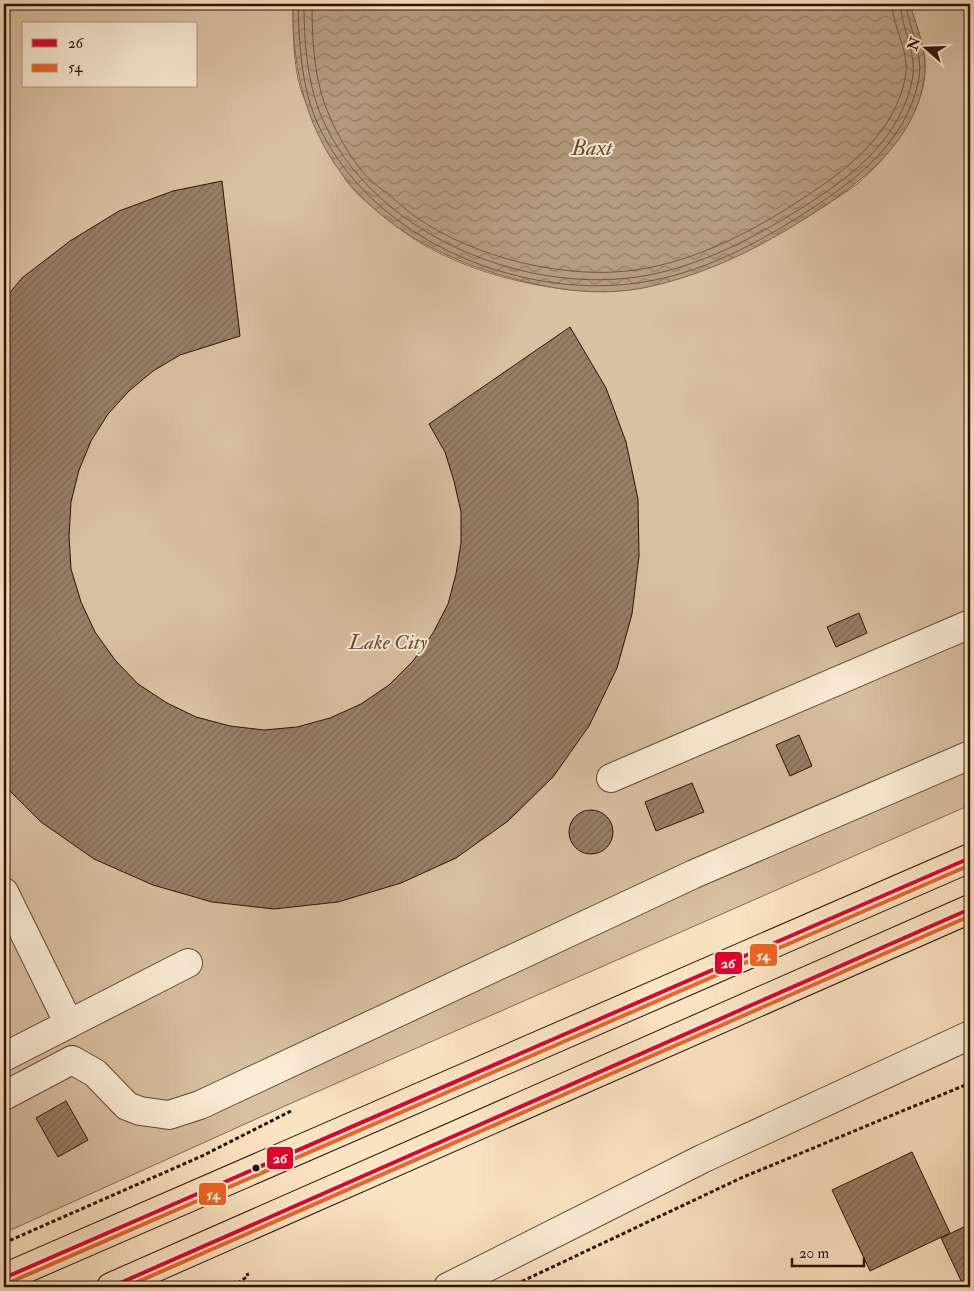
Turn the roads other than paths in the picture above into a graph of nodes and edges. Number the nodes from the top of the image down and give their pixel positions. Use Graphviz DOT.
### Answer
graph roads {
  1 [pos="970,624"];
  2 [pos="970,755"];
  3 [pos="611,778"];
  4 [pos="970,858"];
  5 [pos="4,892"];
  6 [pos="970,909"];
  7 [pos="188,963"];
  8 [pos="69,1024"];
  9 [pos="970,1035"];
  10 [pos="4,1057"];
  11 [pos="4,1096"];
  12 [pos="4,1278"];
  13 [pos="111,1287"];
  14 [pos="448,1287"];
  1 -- 3 [label="street"];
  2 -- 11 [label="street"];
  4 -- 12 [label="highway"];
  5 -- 8 [label="street"];
  6 -- 13 [label="highway"];
  7 -- 8 [label="street"];
  8 -- 10 [label="street"];
  9 -- 14 [label="street"];
}
